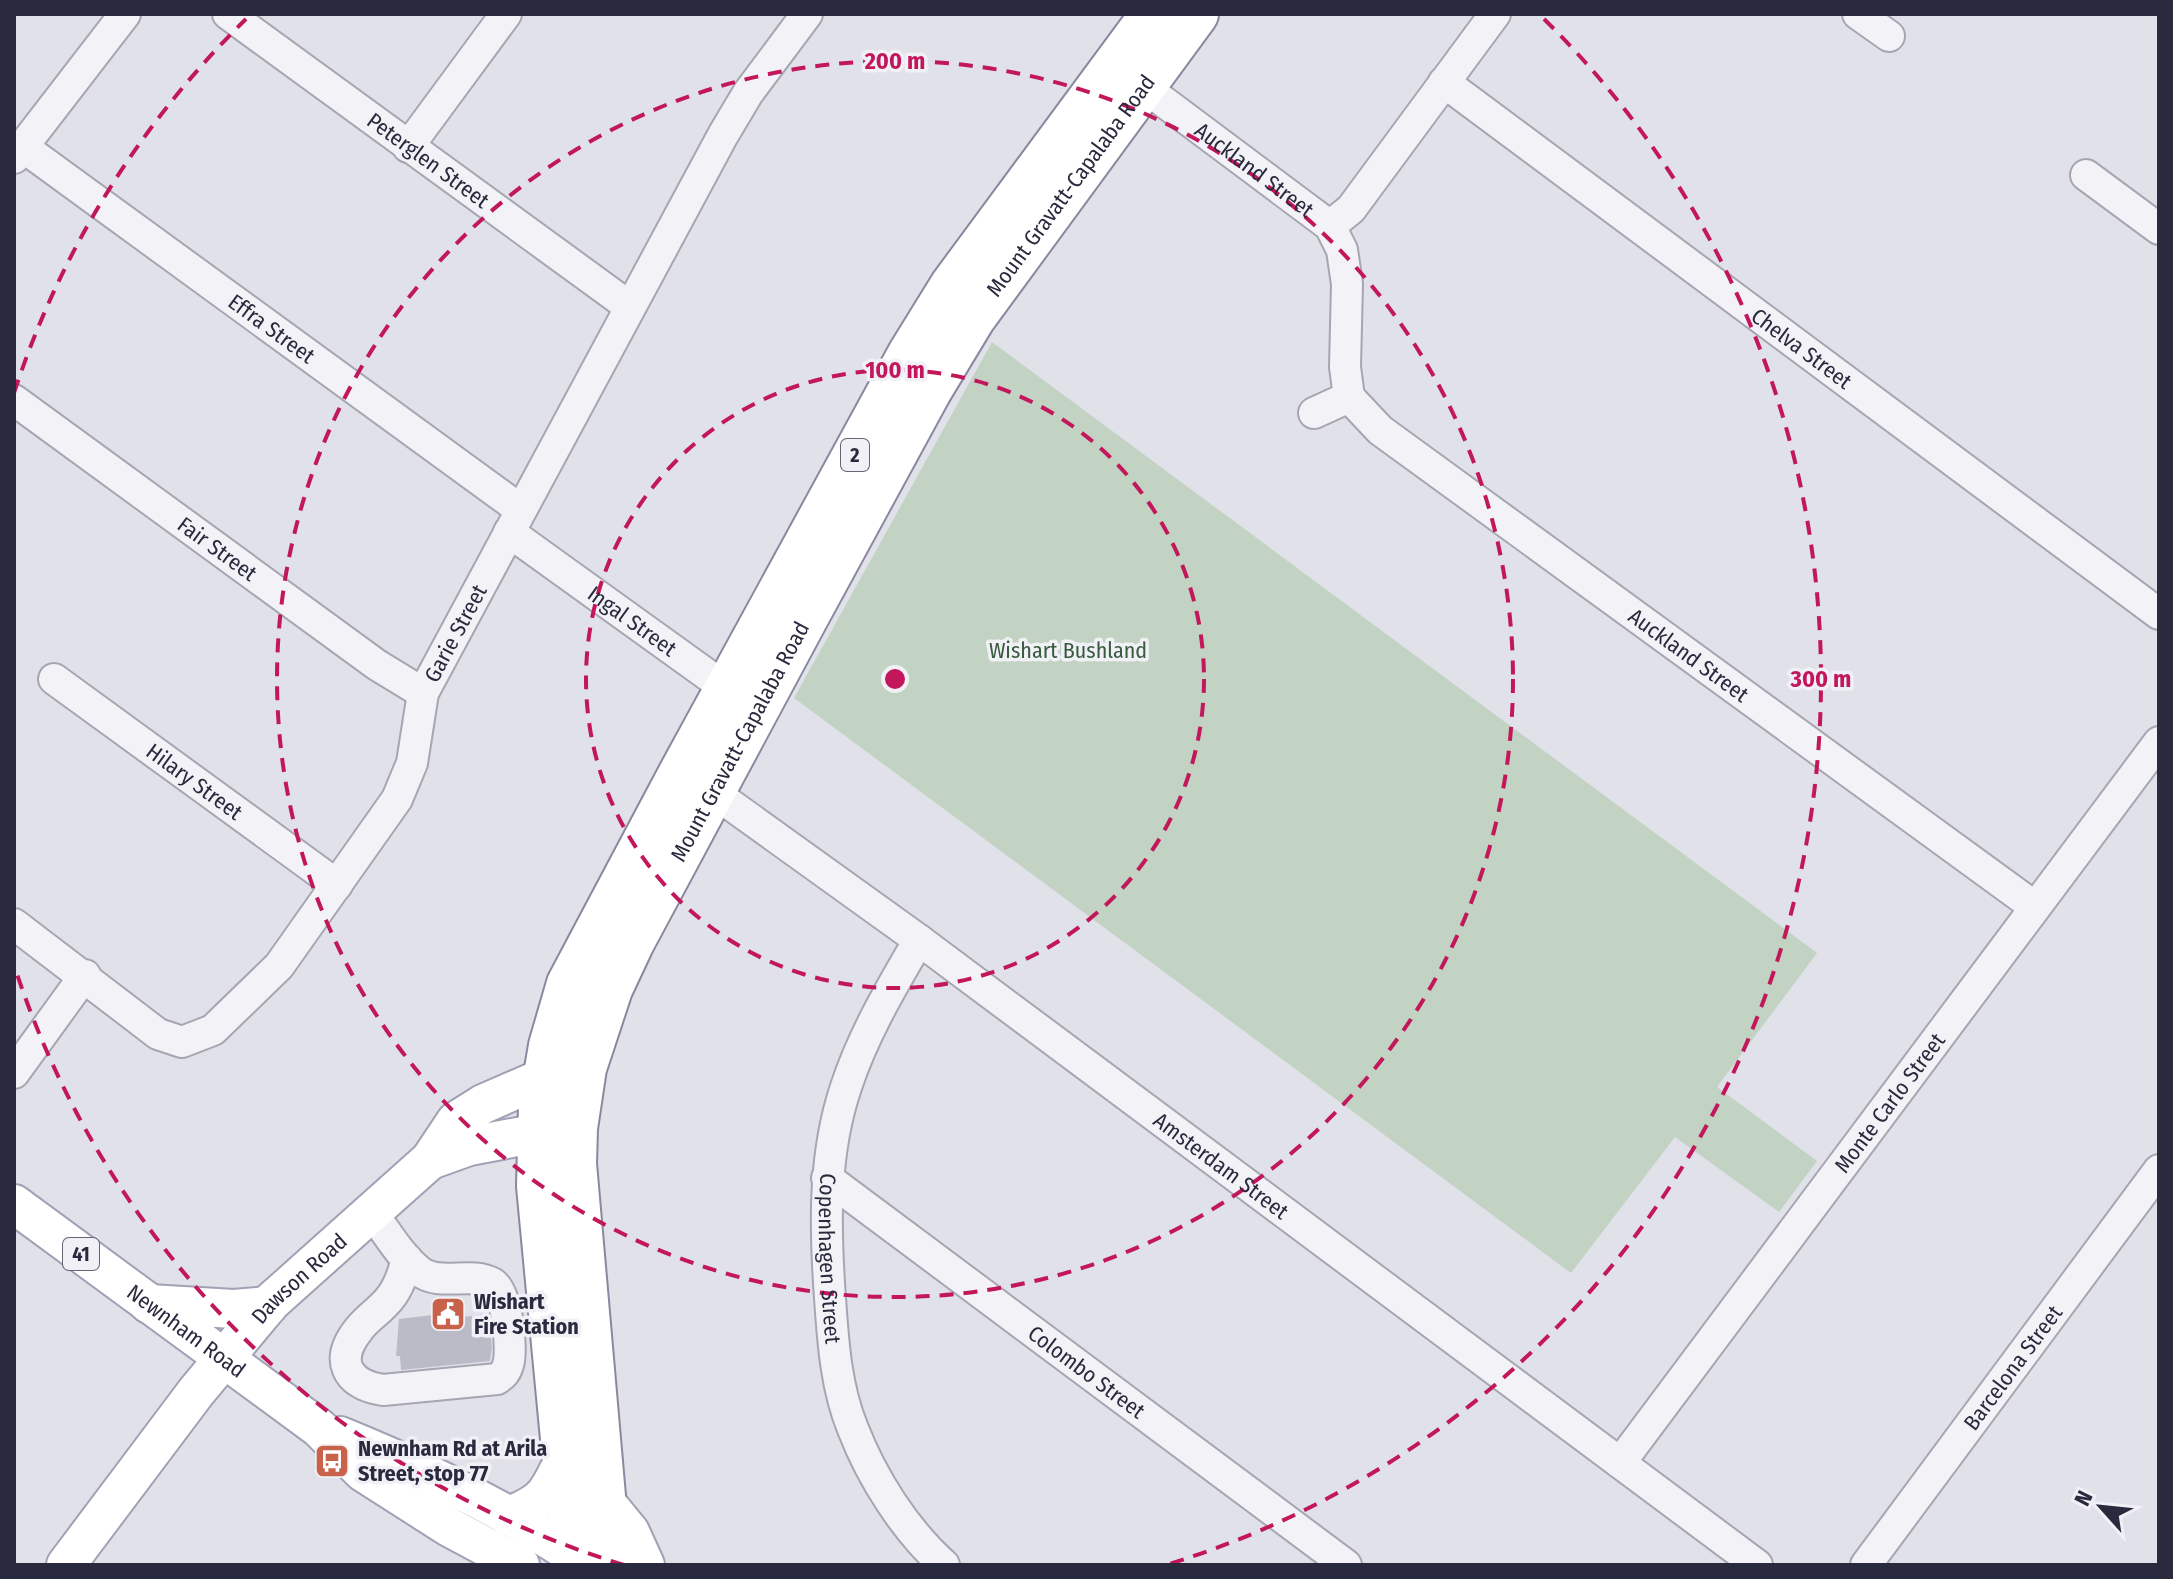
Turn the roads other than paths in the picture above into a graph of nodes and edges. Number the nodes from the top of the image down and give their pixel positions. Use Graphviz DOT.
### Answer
graph roads {
  1 [pos="125,14"];
  2 [pos="228,14"];
  3 [pos="506,14"];
  4 [pos="807,14"];
  5 [pos="1153,14"];
  6 [pos="1196,14"];
  7 [pos="1495,14"];
  8 [pos="1858,14"];
  9 [pos="1889,36"];
  10 [pos="1129,76"];
  11 [pos="1444,82"];
  12 [pos="408,147"];
  13 [pos="18,152"];
  14 [pos="2086,175"];
  15 [pos="1330,226"];
  16 [pos="2159,229"];
  17 [pos="630,307"];
  18 [pos="1349,397"];
  19 [pos="14,400"];
  20 [pos="1314,413"];
  21 [pos="515,521"];
  22 [pos="2159,614"];
  23 [pos="54,679"];
  24 [pos="423,693"];
  25 [pos="742,700"];
  26 [pos="2159,742"];
  27 [pos="696,784"];
  28 [pos="337,885"];
  29 [pos="2035,907"];
  30 [pos="14,924"];
  31 [pos="919,940"];
  32 [pos="85,975"];
  33 [pos="14,1073"];
  34 [pos="562,1083"];
  35 [pos="539,1133"];
  36 [pos="430,1160"];
  37 [pos="2159,1170"];
  38 [pos="827,1178"];
  39 [pos="14,1204"];
  40 [pos="372,1213"];
  41 [pos="407,1259"];
  42 [pos="149,1304"];
  43 [pos="268,1306"];
  44 [pos="223,1358"];
  45 [pos="319,1428"];
  46 [pos="565,1457"];
  47 [pos="1620,1463"];
  48 [pos="603,1499"];
  49 [pos="508,1516"];
  50 [pos="449,1527"];
  51 [pos="586,1563"];
  52 [pos="66,1565"];
  53 [pos="490,1565"];
  54 [pos="520,1565"];
  55 [pos="645,1565"];
  56 [pos="944,1565"];
  57 [pos="1346,1565"];
  58 [pos="1757,1565"];
  59 [pos="1866,1565"];
  1 -- 13 [label="street"];
  2 -- 12 [label="street, Peterglen Street"];
  3 -- 12 [label="street"];
  4 -- 17 [label="street, Garie Street"];
  5 -- 10 [label="highway, Mount Gravatt-Capalaba Road / 2"];
  6 -- 10 [label="highway, Mount Gravatt-Capalaba Road / 2"];
  7 -- 11 [label="street"];
  8 -- 9 [label="street"];
  10 -- 15 [label="street, Auckland Street"];
  10 -- 25 [label="highway, Mount Gravatt-Capalaba Road / 2"];
  11 -- 15 [label="street"];
  11 -- 22 [label="street, Chelva Street"];
  12 -- 17 [label="street, Peterglen Street"];
  13 -- 21 [label="street, Effra Street"];
  14 -- 16 [label="street"];
  15 -- 18 [label="street, Auckland Street"];
  17 -- 21 [label="street, Garie Street"];
  18 -- 20 [label="street"];
  18 -- 29 [label="street, Auckland Street"];
  19 -- 24 [label="street, Fair Street"];
  21 -- 24 [label="street, Garie Street"];
  21 -- 25 [label="street, Ingal Street"];
  23 -- 28 [label="street, Hilary Street"];
  24 -- 28 [label="street, Garie Street"];
  25 -- 27 [label="highway, Mount Gravatt-Capalaba Road / 2"];
  26 -- 29 [label="street, Monte Carlo Street"];
  27 -- 31 [label="street, Amsterdam Street"];
  27 -- 34 [label="highway, Mount Gravatt-Capalaba Road / 2"];
  28 -- 32 [label="street, Garie Street"];
  29 -- 47 [label="street, Monte Carlo Street"];
  30 -- 32 [label="street, Garie Street"];
  31 -- 38 [label="street, Copenhagen Street"];
  31 -- 47 [label="street, Amsterdam Street"];
  32 -- 33 [label="street"];
  34 -- 35 [label="highway, Mount Gravatt-Capalaba Road / 2"];
  34 -- 36 [label="main road, Dawson Road"];
  34 -- 48 [label="highway, Mount Gravatt-Capalaba Road / 2"];
  35 -- 36 [label="main road, Dawson Road"];
  35 -- 46 [label="highway, Mount Gravatt-Capalaba Road / 2"];
  36 -- 40 [label="main road, Dawson Road"];
  37 -- 59 [label="street, Barcelona Street"];
  38 -- 56 [label="street, Copenhagen Street"];
  38 -- 57 [label="street, Colombo Street"];
  39 -- 42 [label="main road, Newnham Road / 41"];
  40 -- 41 [label="street"];
  40 -- 43 [label="main road, Dawson Road"];
  41 -- 41 [label="street"];
  42 -- 43 [label="main road"];
  42 -- 44 [label="main road, Newnham Road / 41"];
  43 -- 44 [label="main road, Dawson Road"];
  44 -- 45 [label="main road, Newnham Road / 41"];
  44 -- 52 [label="main road, Dawson Road"];
  45 -- 49 [label="main road, Newnham Road / 41"];
  45 -- 50 [label="main road, Newnham Road / 41"];
  46 -- 49 [label="main road"];
  46 -- 51 [label="highway, Mount Gravatt-Capalaba Road / 2"];
  47 -- 58 [label="street, Amsterdam Street"];
  48 -- 51 [label="highway, Mount Gravatt-Capalaba Road / 2"];
  48 -- 55 [label="main road"];
  49 -- 51 [label="main road, Newnham Road / 41"];
  50 -- 53 [label="main road"];
  50 -- 54 [label="main road, Newnham Road / 41"];
}
